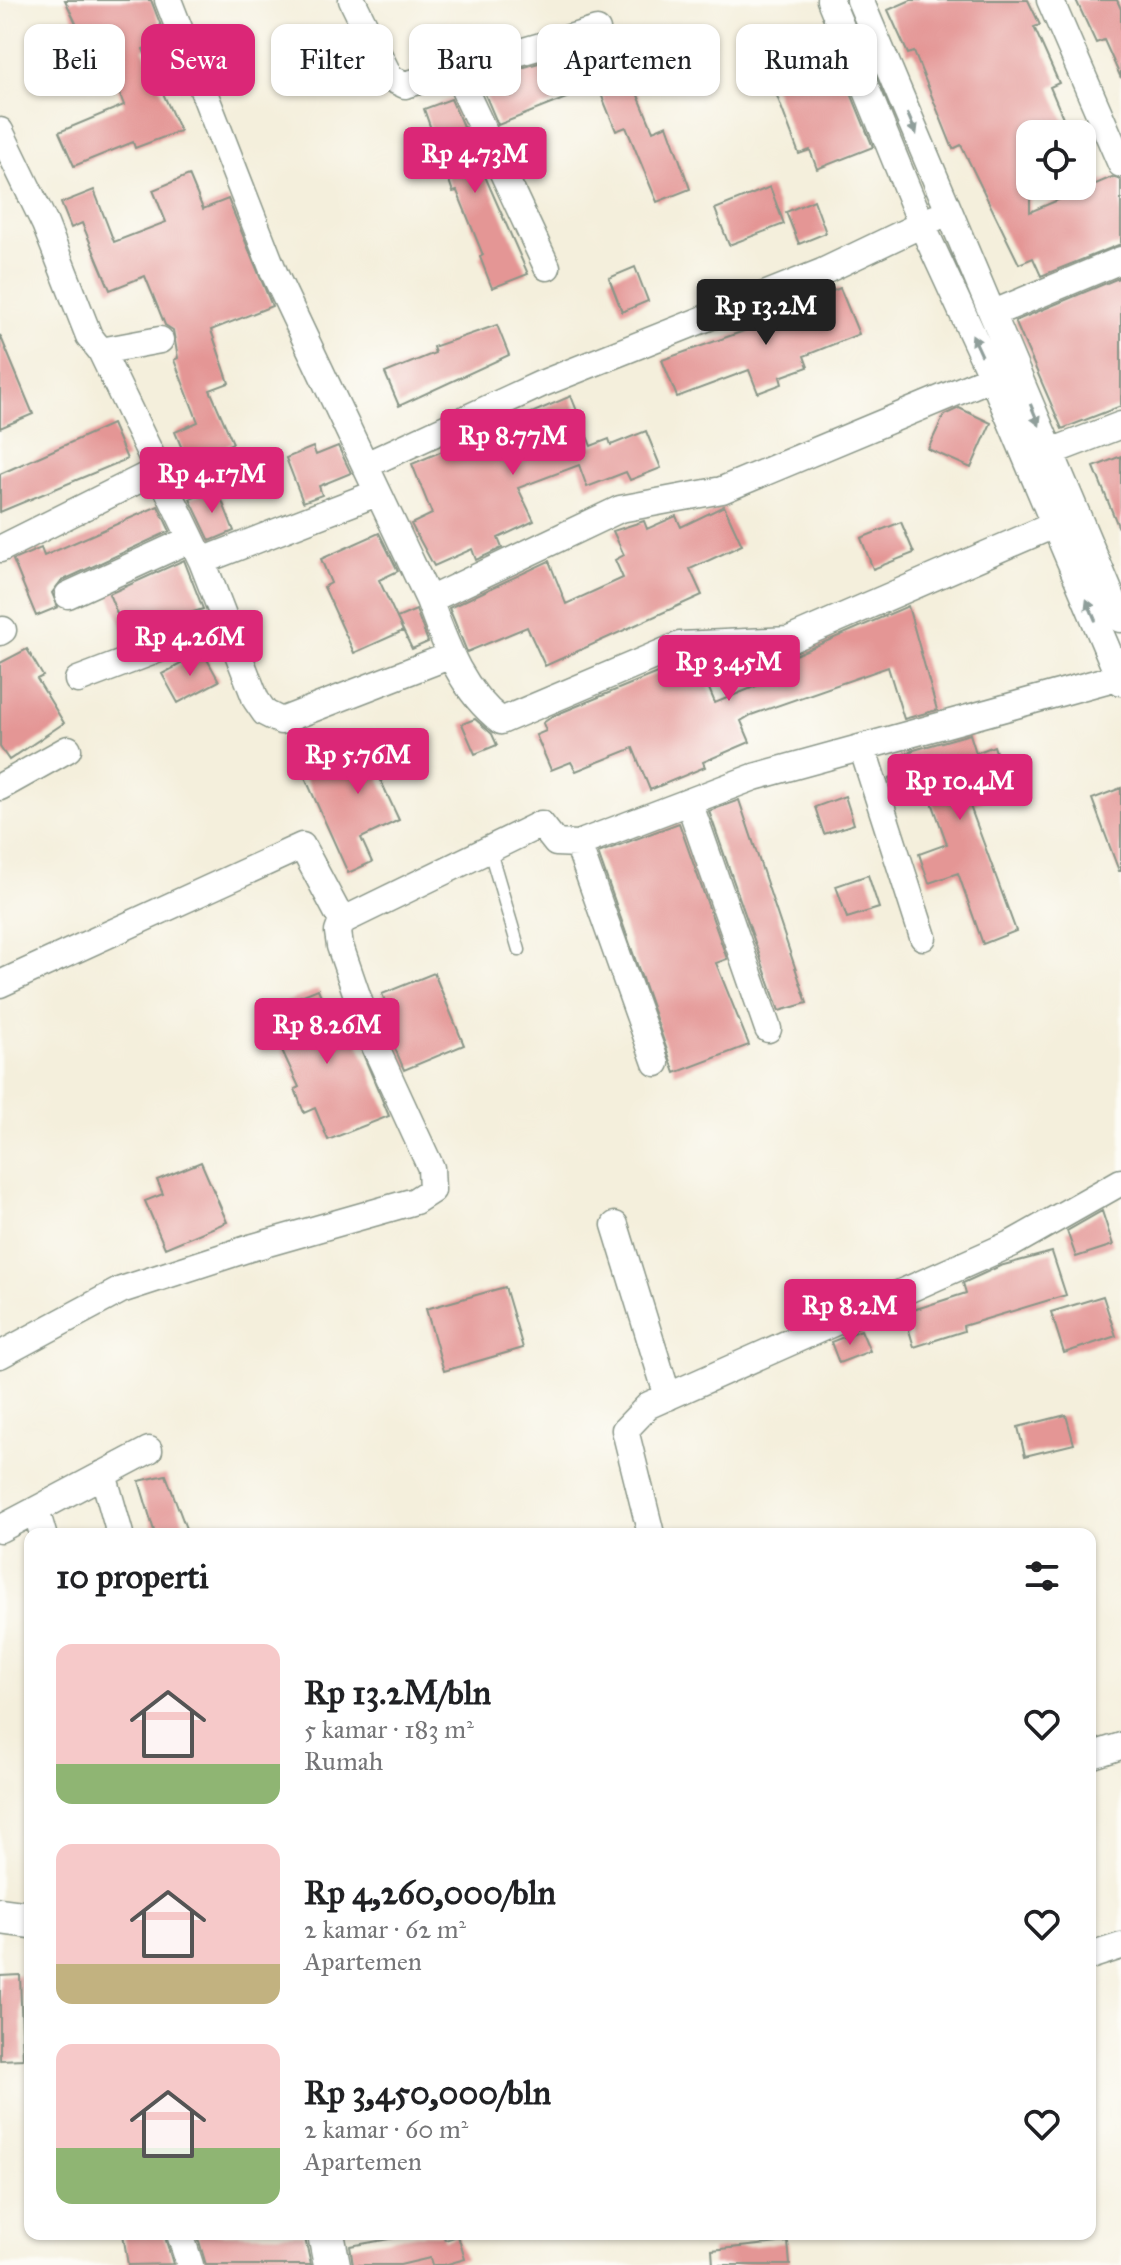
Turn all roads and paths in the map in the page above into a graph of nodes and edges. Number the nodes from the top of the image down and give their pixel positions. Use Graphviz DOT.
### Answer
graph roads {
  1 [pos="168,0"];
  2 [pos="352,0"];
  3 [pos="830,0"];
  4 [pos="860,0"];
  5 [pos="1050,0"];
  6 [pos="409,85"];
  7 [pos="467,96"];
  8 [pos="0,131"];
  9 [pos="1121,164"];
  10 [pos="948,212"];
  11 [pos="921,223"];
  12 [pos="1121,260"];
  13 [pos="547,267"];
  14 [pos="994,313"];
  15 [pos="160,340"];
  16 [pos="101,351"];
  17 [pos="1003,372"];
  18 [pos="1121,425"];
  19 [pos="1039,456"];
  20 [pos="366,465"];
  21 [pos="158,470"];
  22 [pos="377,493"];
  23 [pos="1066,520"];
  24 [pos="0,549"];
  25 [pos="196,550"];
  26 [pos="68,595"];
  27 [pos="429,600"];
  28 [pos="1121,619"];
  29 [pos="225,624"];
  30 [pos="449,656"];
  31 [pos="1120,678"];
  32 [pos="78,680"];
  33 [pos="68,749"];
  34 [pos="863,750"];
  35 [pos="0,787"];
  36 [pos="689,802"];
  37 [pos="578,844"];
  38 [pos="489,848"];
  39 [pos="342,921"];
  40 [pos="923,937"];
  41 [pos="519,950"];
  42 [pos="0,984"];
  43 [pos="768,1029"];
  44 [pos="656,1063"];
  45 [pos="1121,1182"];
  46 [pos="615,1225"];
  47 [pos="0,1355"];
  48 [pos="668,1397"];
  49 [pos="149,1450"];
  50 [pos="103,1474"];
  51 [pos="39,1522"];
  52 [pos="118,1528"];
  53 [pos="650,1528"];
  54 [pos="0,1529"];
  55 [pos="1121,1746"];
  56 [pos="1096,1754"];
  57 [pos="0,1916"];
  58 [pos="24,1919"];
  59 [pos="1121,1946"];
  60 [pos="1096,1954"];
  61 [pos="182,2240"];
  62 [pos="327,2240"];
  63 [pos="190,2265"];
  64 [pos="332,2265"];
  1 -- 20 [label="street"];
  2 -- 6 [label="street"];
  3 -- 11 [label="street"];
  4 -- 10 [label="street, one-way"];
  5 -- 9 [label="street"];
  7 -- 13 [label="street"];
  8 -- 16 [label="street"];
  10 -- 11 [label="street"];
  10 -- 14 [label="street"];
  17 -- 11 [label="street, one-way"];
  11 -- 20 [label="street"];
  12 -- 14 [label="street"];
  14 -- 17 [label="street"];
  15 -- 16 [label="street"];
  16 -- 21 [label="street"];
  17 -- 19 [label="street"];
  17 -- 27 [label="street"];
  18 -- 19 [label="street"];
  19 -- 23 [label="street"];
  20 -- 22 [label="street"];
  21 -- 24 [label="street"];
  21 -- 25 [label="street"];
  22 -- 25 [label="street"];
  22 -- 27 [label="street"];
  23 -- 28 [label="street"];
  23 -- 30 [label="street"];
  31 -- 23 [label="street, one-way"];
  25 -- 26 [label="street"];
  25 -- 29 [label="street"];
  27 -- 30 [label="street"];
  29 -- 30 [label="street"];
  29 -- 32 [label="street"];
  31 -- 34 [label="street"];
  33 -- 35 [label="street"];
  34 -- 36 [label="street"];
  34 -- 40 [label="street"];
  36 -- 37 [label="street"];
  36 -- 43 [label="street"];
  37 -- 38 [label="street"];
  37 -- 44 [label="street"];
  38 -- 39 [label="street"];
  38 -- 41 [label="lane"];
  39 -- 42 [label="street"];
  39 -- 47 [label="street"];
  45 -- 48 [label="street"];
  46 -- 48 [label="street"];
  48 -- 53 [label="street"];
  49 -- 50 [label="street"];
  50 -- 51 [label="street"];
  50 -- 52 [label="street"];
  51 -- 54 [label="street"];
  55 -- 56 [label="street"];
  57 -- 58 [label="street"];
  59 -- 60 [label="street"];
  61 -- 63 [label="street"];
  62 -- 64 [label="street"];
}
